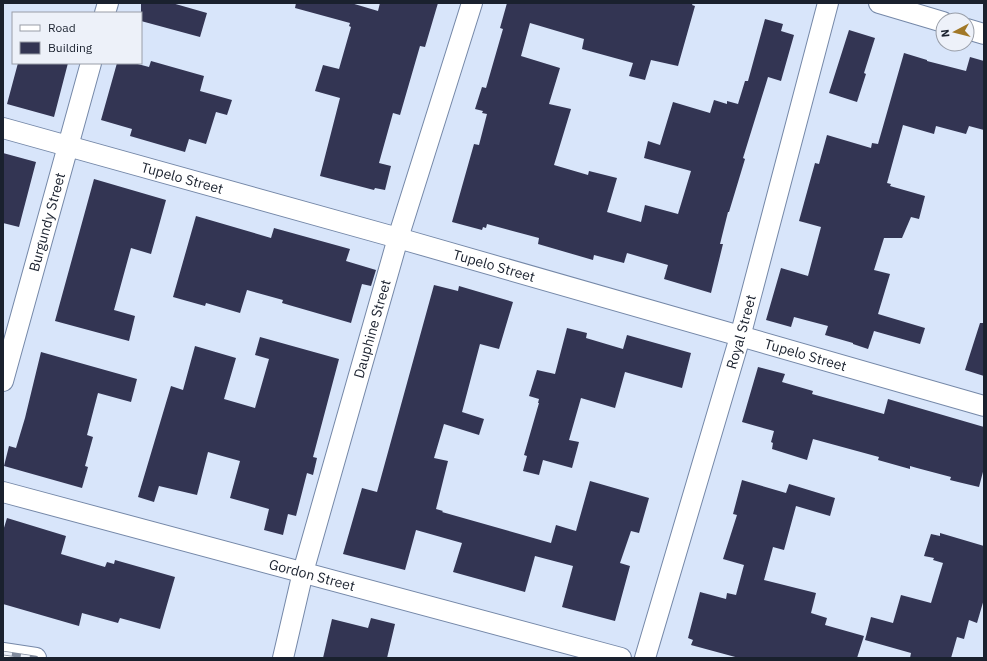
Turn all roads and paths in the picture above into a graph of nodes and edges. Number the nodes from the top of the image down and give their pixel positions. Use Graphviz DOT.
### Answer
graph roads {
  1 [pos="472,3"];
  2 [pos="828,3"];
  3 [pos="879,3"];
  4 [pos="935,20"];
  5 [pos="91,64"];
  6 [pos="3,128"];
  7 [pos="68,147"];
  8 [pos="398,238"];
  9 [pos="740,337"];
  10 [pos="3,381"];
  11 [pos="984,406"];
  12 [pos="3,492"];
  13 [pos="303,572"];
  14 [pos="3,653"];
  15 [pos="36,658"];
  16 [pos="283,658"];
  17 [pos="621,658"];
  18 [pos="644,658"];
  1 -- 8 [label="street, Dauphine Street"];
  2 -- 9 [label="street, Royal Street"];
  3 -- 4 [label="street"];
  5 -- 7 [label="street, Burgundy Street"];
  6 -- 7 [label="street, Tupelo Street"];
  7 -- 8 [label="street, Tupelo Street"];
  7 -- 10 [label="street, Burgundy Street"];
  8 -- 9 [label="street, Tupelo Street"];
  8 -- 13 [label="street, Dauphine Street"];
  9 -- 11 [label="street, Tupelo Street"];
  9 -- 18 [label="street, Royal Street"];
  12 -- 13 [label="street, Gordon Street"];
  13 -- 16 [label="street, Dauphine Street"];
  13 -- 17 [label="street, Gordon Street"];
  14 -- 15 [label="street"];
}
